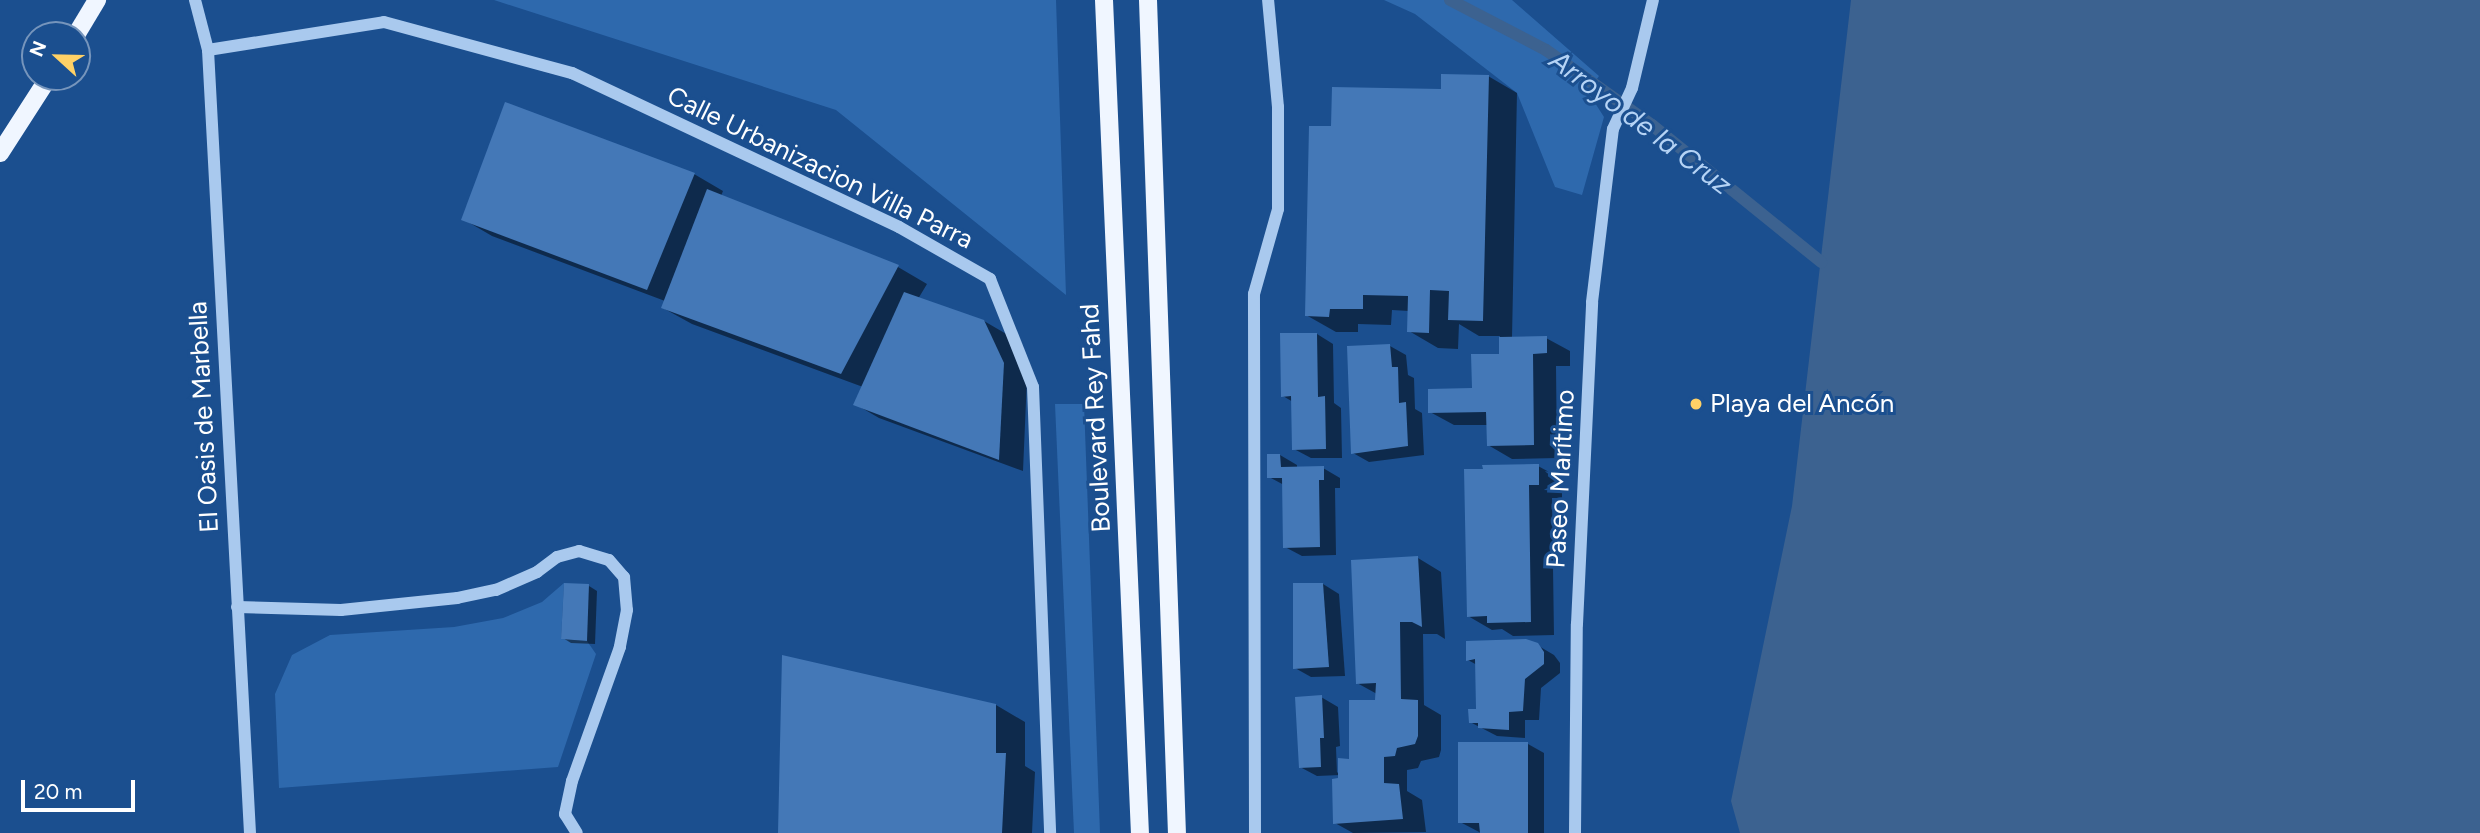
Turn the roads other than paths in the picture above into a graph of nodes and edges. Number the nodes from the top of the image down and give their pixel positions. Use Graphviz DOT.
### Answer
graph roads {
  1 [pos="97,0"];
  2 [pos="195,0"];
  3 [pos="1104,0"];
  4 [pos="1148,0"];
  5 [pos="1268,0"];
  6 [pos="1653,0"];
  7 [pos="84,21"];
  8 [pos="208,50"];
  9 [pos="40,91"];
  10 [pos="0,153"];
  11 [pos="237,607"];
  12 [pos="250,833"];
  13 [pos="577,833"];
  14 [pos="1050,833"];
  15 [pos="1140,833"];
  16 [pos="1177,833"];
  17 [pos="1255,833"];
  18 [pos="1575,833"];
  1 -- 7 [label="main road"];
  2 -- 8 [label="street, El Oasis de Marbella"];
  3 -- 15 [label="main road, Boulevard Rey Fahd"];
  4 -- 16 [label="main road"];
  5 -- 17 [label="street"];
  6 -- 18 [label="street, Paseo Marítimo"];
  8 -- 11 [label="street, El Oasis de Marbella"];
  8 -- 14 [label="street, Calle Urbanizacion Villa Parra"];
  9 -- 10 [label="main road"];
  11 -- 12 [label="street, El Oasis de Marbella"];
  11 -- 13 [label="street"];
}
